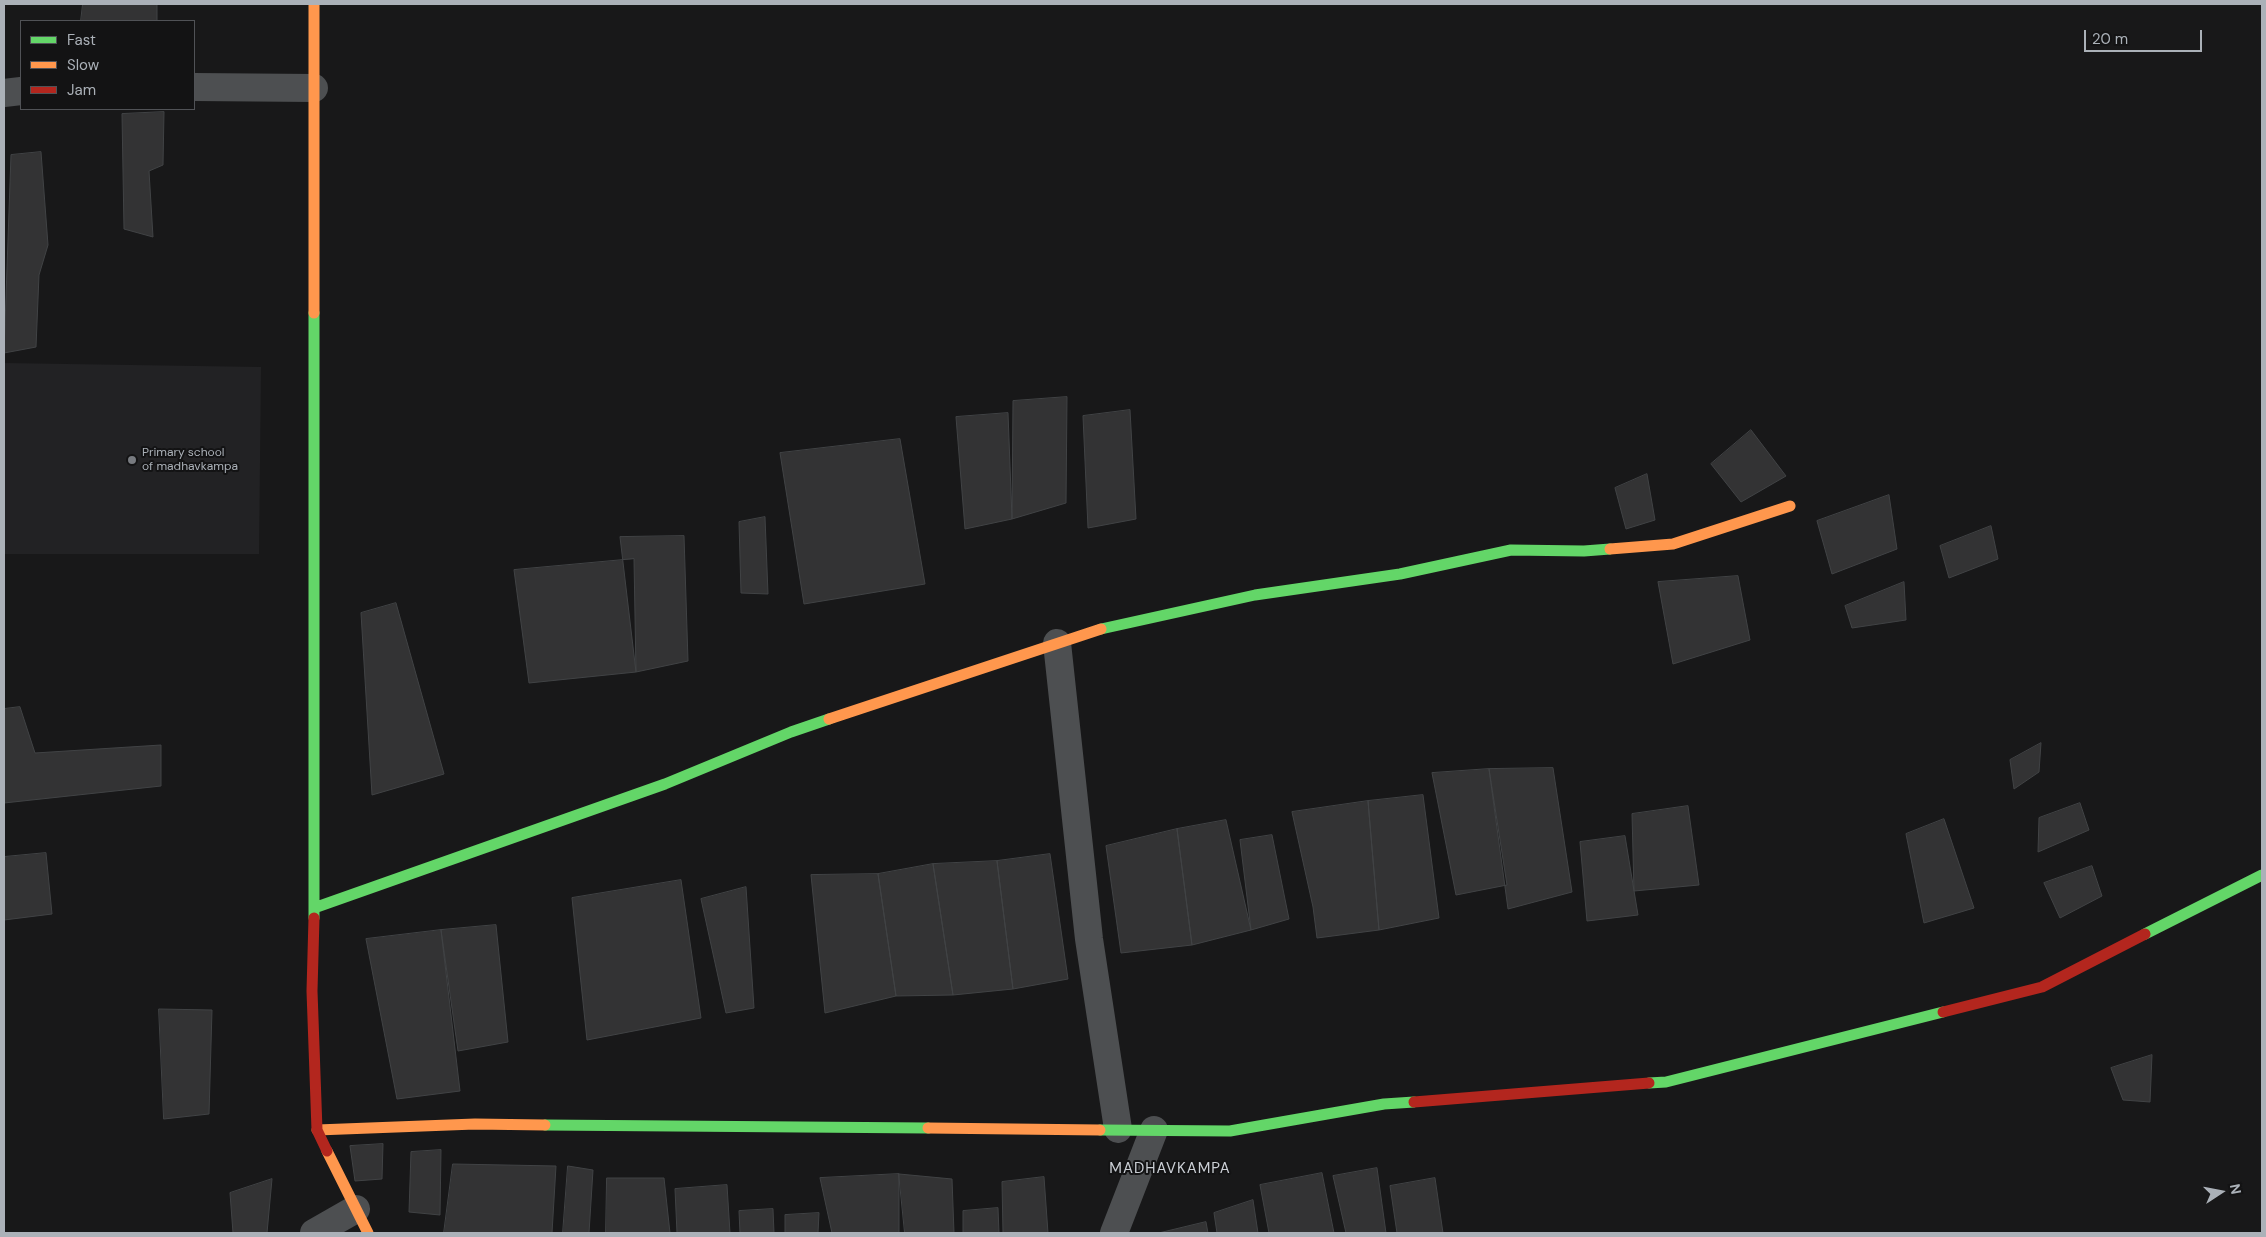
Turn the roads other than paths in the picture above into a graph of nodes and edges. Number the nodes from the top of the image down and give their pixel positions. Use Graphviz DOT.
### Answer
graph roads {
  1 [pos="314,4"];
  2 [pos="195,87"];
  3 [pos="314,88"];
  4 [pos="20,91"];
  5 [pos="4,93"];
  6 [pos="1790,506"];
  7 [pos="1057,643"];
  8 [pos="2262,875"];
  9 [pos="314,908"];
  10 [pos="1118,1129"];
  11 [pos="317,1130"];
  12 [pos="1154,1130"];
  13 [pos="356,1209"];
  14 [pos="314,1233"];
  15 [pos="368,1233"];
  16 [pos="1114,1233"];
  1 -- 3 [label="main road"];
  2 -- 3 [label="street"];
  3 -- 9 [label="main road"];
  4 -- 5 [label="street"];
  6 -- 7 [label="main road"];
  7 -- 9 [label="main road"];
  7 -- 10 [label="street"];
  8 -- 12 [label="main road"];
  9 -- 11 [label="main road"];
  10 -- 11 [label="main road"];
  10 -- 12 [label="main road"];
  11 -- 13 [label="main road"];
  12 -- 16 [label="street"];
  13 -- 14 [label="street"];
  13 -- 15 [label="main road"];
}
